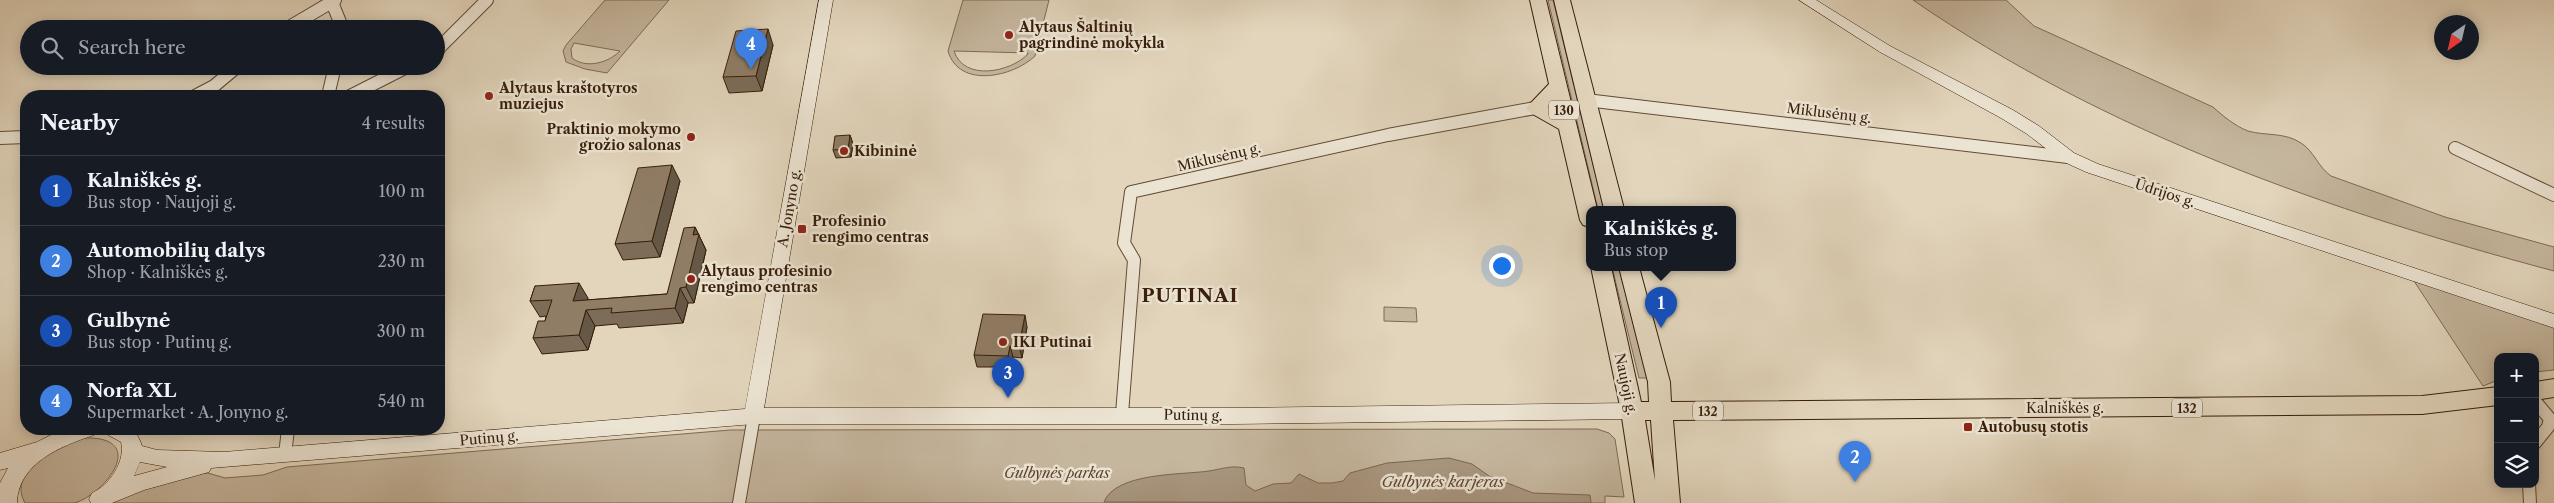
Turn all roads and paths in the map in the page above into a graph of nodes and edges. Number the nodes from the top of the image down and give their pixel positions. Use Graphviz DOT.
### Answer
graph roads {
  1 [pos="333,0"];
  2 [pos="487,0"];
  3 [pos="826,0"];
  4 [pos="1538,0"];
  5 [pos="1562,0"];
  6 [pos="1806,0"];
  7 [pos="301,20"];
  8 [pos="339,20"];
  9 [pos="445,42"];
  10 [pos="227,75"];
  11 [pos="332,75"];
  12 [pos="392,75"];
  13 [pos="1558,85"];
  14 [pos="206,90"];
  15 [pos="329,90"];
  16 [pos="362,90"];
  17 [pos="1586,100"];
  18 [pos="1535,108"];
  19 [pos="1568,126"];
  20 [pos="20,137"];
  21 [pos="0,138"];
  22 [pos="2455,148"];
  23 [pos="2068,156"];
  24 [pos="2554,195"];
  25 [pos="1587,206"];
  26 [pos="1613,206"];
  27 [pos="1602,271"];
  28 [pos="1630,271"];
  29 [pos="2554,321"];
  30 [pos="2554,388"];
  31 [pos="2539,390"];
  32 [pos="2494,396"];
  33 [pos="2539,406"];
  34 [pos="1632,411"];
  35 [pos="1661,411"];
  36 [pos="1122,414"];
  37 [pos="754,416"];
  38 [pos="70,435"];
  39 [pos="287,435"];
  40 [pos="129,437"];
  41 [pos="2539,438"];
  42 [pos="53,441"];
  43 [pos="284,455"];
  44 [pos="224,460"];
  45 [pos="0,462"];
  46 [pos="2529,488"];
  47 [pos="5,497"];
  48 [pos="95,501"];
  49 [pos="738,503"];
  50 [pos="1647,503"];
  51 [pos="1668,503"];
  52 [pos="2530,503"];
  1 -- 7 [label="street"];
  1 -- 8 [label="street"];
  2 -- 9 [label="street"];
  3 -- 37 [label="main road, A. Jonyno g."];
  4 -- 13 [label="main road, 130"];
  5 -- 17 [label="main road, 130"];
  6 -- 23 [label="main road, Ūdrijos g."];
  10 -- 14 [label="street"];
  11 -- 15 [label="street"];
  12 -- 16 [label="street"];
  13 -- 18 [label="main road"];
  13 -- 19 [label="main road, 130"];
  17 -- 23 [label="street, Miklusėnų g."];
  17 -- 26 [label="main road, 130"];
  18 -- 19 [label="main road"];
  18 -- 36 [label="street, Miklusėnų g."];
  19 -- 25 [label="main road, 130"];
  20 -- 21 [label="street"];
  22 -- 24 [label="street"];
  23 -- 29 [label="main road, Ūdrijos g."];
  27 -- 34 [label="main road, Naujoji g."];
  28 -- 35 [label="main road, Naujoji g."];
  30 -- 31 [label="main road"];
  32 -- 35 [label="main road, Kalniškės g. / 132"];
  33 -- 41 [label="street"];
  34 -- 35 [label="main road, Kalniškės g. / 132"];
  34 -- 36 [label="main road, Putinų g."];
  34 -- 50 [label="main road, Naujoji g."];
  35 -- 51 [label="main road, Naujoji g."];
  36 -- 37 [label="main road, Putinų g."];
  37 -- 43 [label="main road, Putinų g."];
  37 -- 49 [label="street"];
  38 -- 42 [label="main road"];
  39 -- 43 [label="street"];
  40 -- 44 [label="main road, Putinų g."];
  40 -- 48 [label="main road"];
  42 -- 45 [label="main road"];
  42 -- 47 [label="main road"];
  43 -- 44 [label="main road, Putinų g."];
  44 -- 48 [label="main road, Putinų g."];
  46 -- 52 [label="street"];
}
